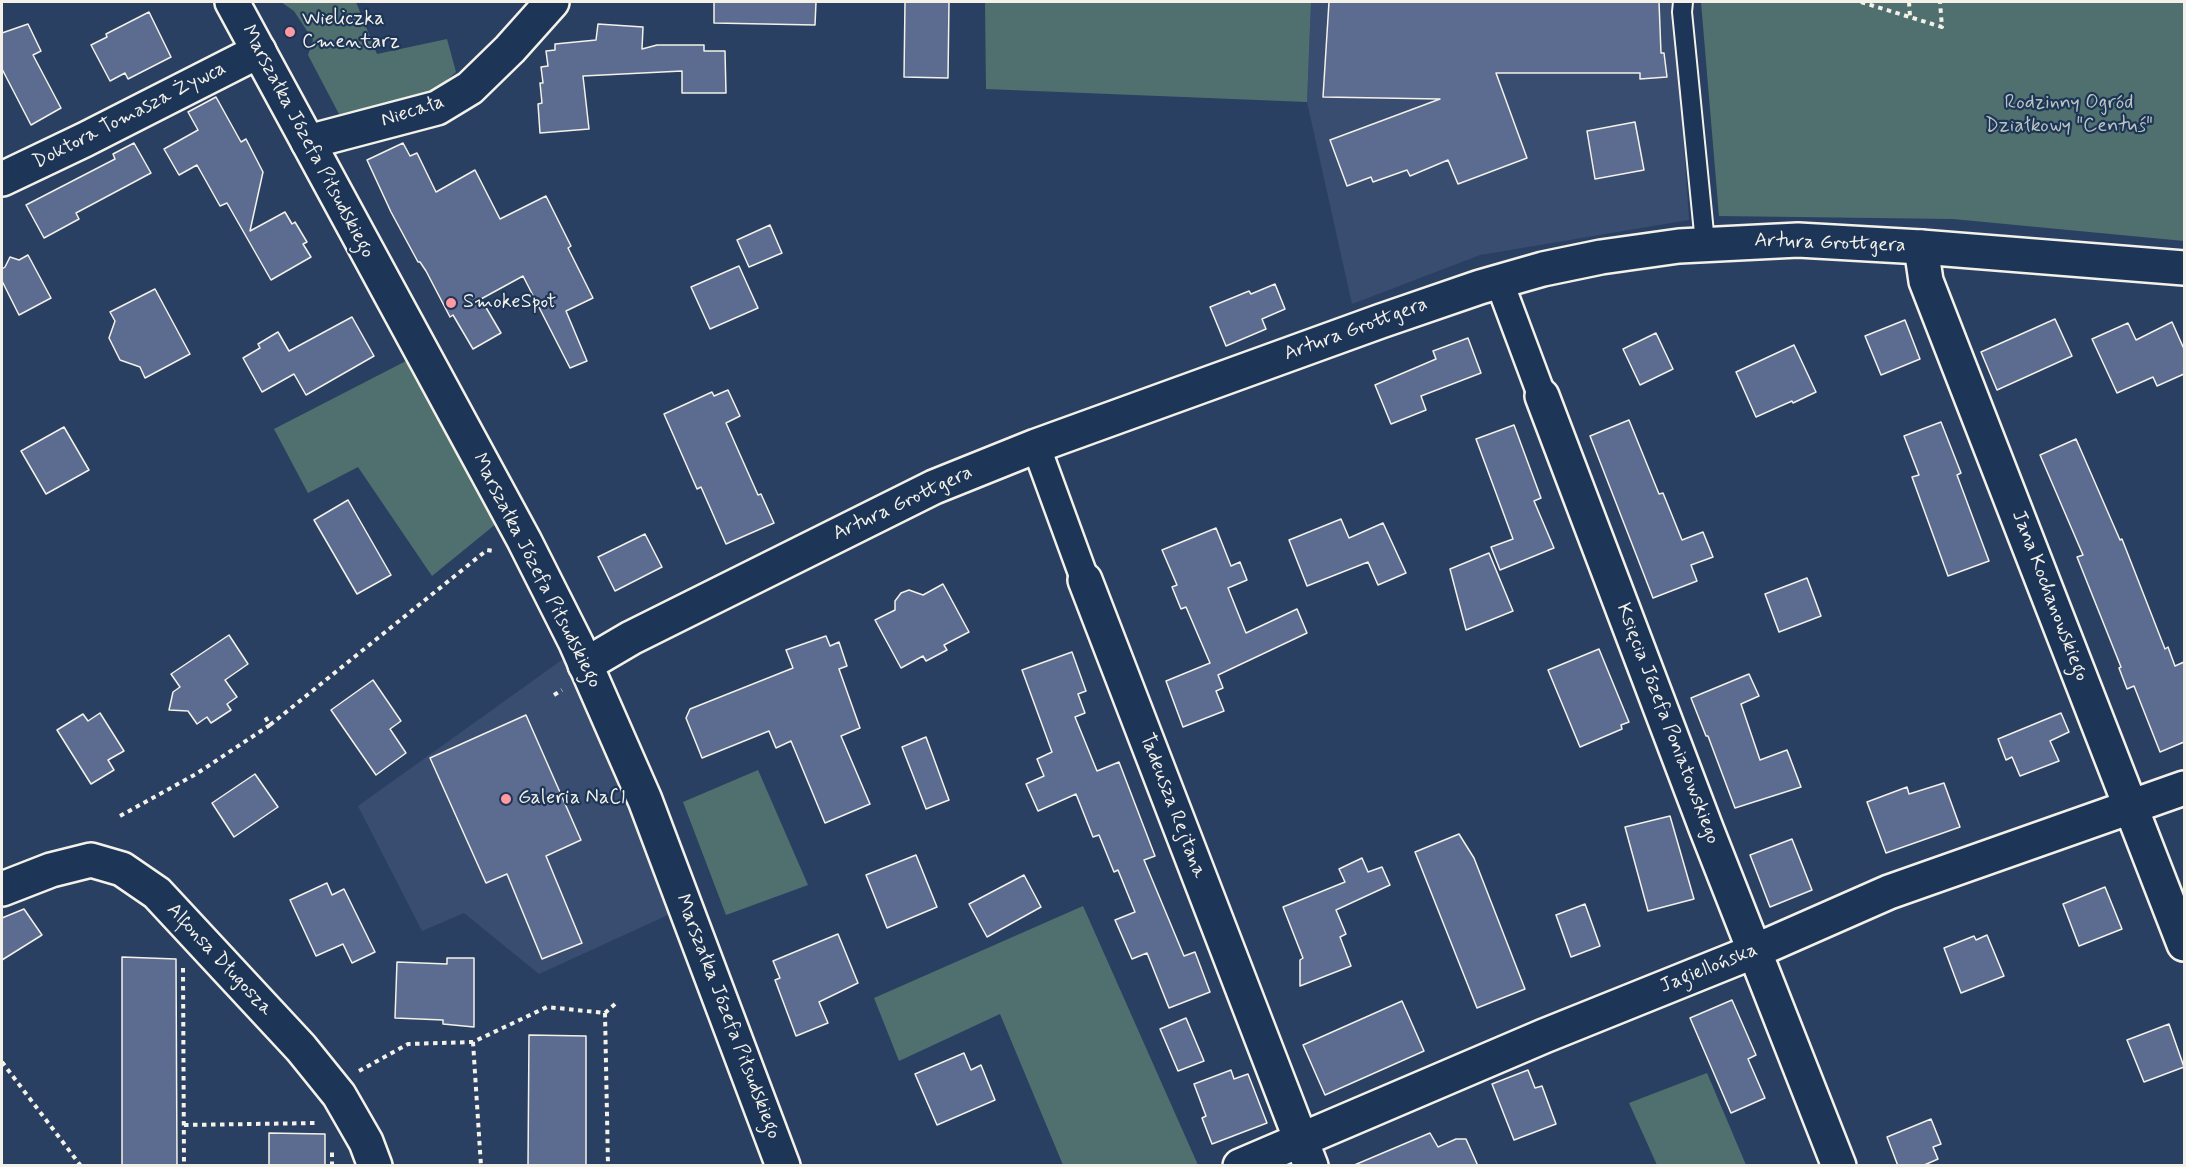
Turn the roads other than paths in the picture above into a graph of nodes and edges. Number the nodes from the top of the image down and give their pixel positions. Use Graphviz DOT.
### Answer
graph roads {
  1 [pos="232,2"];
  2 [pos="552,2"];
  3 [pos="1683,2"];
  4 [pos="259,51"];
  5 [pos="308,142"];
  6 [pos="2,179"];
  7 [pos="1705,243"];
  8 [pos="1921,247"];
  9 [pos="2184,268"];
  10 [pos="1499,281"];
  11 [pos="1542,396"];
  12 [pos="1036,446"];
  13 [pos="1085,580"];
  14 [pos="585,664"];
  15 [pos="2184,788"];
  16 [pos="2133,807"];
  17 [pos="2,889"];
  18 [pos="2184,944"];
  19 [pos="1755,951"];
  20 [pos="1307,1153"];
  21 [pos="375,1166"];
  22 [pos="783,1166"];
  23 [pos="1240,1166"];
  24 [pos="1839,1166"];
  1 -- 4 [label="street, Marszałka Józefa Piłsudskiego"];
  2 -- 5 [label="street, Niecała"];
  3 -- 7 [label="lane"];
  4 -- 5 [label="street, Marszałka Józefa Piłsudskiego"];
  4 -- 6 [label="street, Doktora Tomasza Żywca"];
  5 -- 14 [label="street, Marszałka Józefa Piłsudskiego"];
  7 -- 8 [label="street, Artura Grottgera"];
  7 -- 10 [label="street, Artura Grottgera"];
  8 -- 9 [label="street, Artura Grottgera"];
  8 -- 16 [label="street, Jana Kochanowskiego"];
  10 -- 11 [label="street, Księcia Józefa Poniatowskiego"];
  10 -- 12 [label="street, Artura Grottgera"];
  11 -- 19 [label="street, Księcia Józefa Poniatowskiego"];
  12 -- 13 [label="street, Tadeusza Rejtana"];
  12 -- 14 [label="street, Artura Grottgera"];
  13 -- 20 [label="street, Tadeusza Rejtana"];
  14 -- 22 [label="street, Marszałka Józefa Piłsudskiego"];
  15 -- 16 [label="street, Jagiellońska"];
  16 -- 18 [label="street, Jana Kochanowskiego"];
  16 -- 19 [label="street, Jagiellońska"];
  17 -- 21 [label="street, Alfonsa Długosza"];
  19 -- 20 [label="street, Jagiellońska"];
  19 -- 24 [label="street, Księcia Józefa Poniatowskiego"];
  20 -- 23 [label="street, Jagiellońska"];
}
